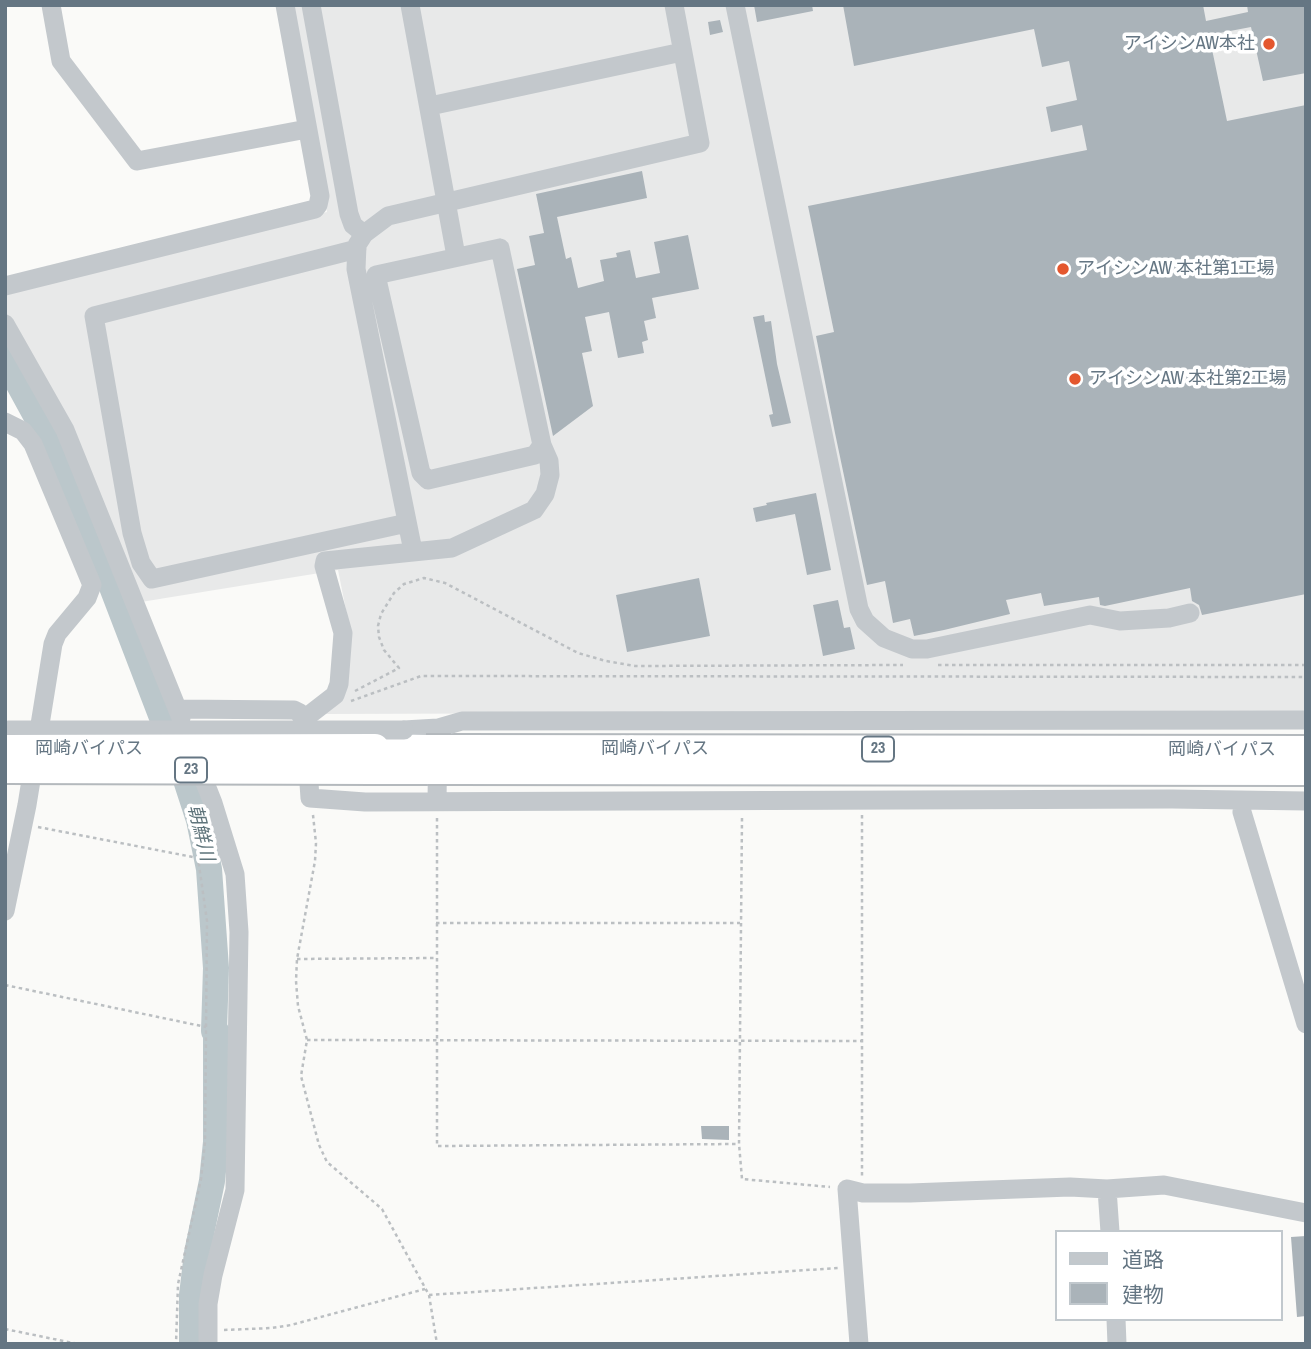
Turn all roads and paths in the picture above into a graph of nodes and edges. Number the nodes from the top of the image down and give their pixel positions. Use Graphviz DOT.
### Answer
graph roads {
  1 [pos="51,5"];
  2 [pos="285,5"];
  3 [pos="311,5"];
  4 [pos="410,5"];
  5 [pos="674,5"];
  6 [pos="735,5"];
  7 [pos="682,51"];
  8 [pos="430,106"];
  9 [pos="307,129"];
  10 [pos="447,202"];
  11 [pos="360,241"];
  12 [pos="456,256"];
  13 [pos="5,286"];
  14 [pos="5,324"];
  15 [pos="5,422"];
  16 [pos="542,445"];
  17 [pos="407,523"];
  18 [pos="413,551"];
  19 [pos="1190,613"];
  20 [pos="906,665"];
  21 [pos="933,665"];
  22 [pos="1306,665"];
  23 [pos="1306,677"];
  24 [pos="352,693"];
  25 [pos="343,704"];
  26 [pos="178,709"];
  27 [pos="304,719"];
  28 [pos="1306,720"];
  29 [pos="6,736"];
  30 [pos="1306,750"];
  31 [pos="439,753"];
  32 [pos="375,759"];
  33 [pos="5,769"];
  34 [pos="1306,773"];
  35 [pos="741,779"];
  36 [pos="310,798"];
  37 [pos="437,801"];
  38 [pos="742,801"];
  39 [pos="862,801"];
  40 [pos="1302,803"];
  41 [pos="1242,812"];
  42 [pos="23,824"];
  43 [pos="5,911"];
  44 [pos="436,923"];
  45 [pos="740,923"];
  46 [pos="436,958"];
  47 [pos="297,959"];
  48 [pos="5,985"];
  49 [pos="1306,1024"];
  50 [pos="206,1027"];
  51 [pos="307,1040"];
  52 [pos="438,1040"];
  53 [pos="741,1040"];
  54 [pos="861,1041"];
  55 [pos="739,1144"];
  56 [pos="1107,1189"];
  57 [pos="855,1191"];
  58 [pos="1306,1213"];
  59 [pos="1110,1230"];
  60 [pos="854,1267"];
  61 [pos="425,1289"];
  62 [pos="429,1295"];
  63 [pos="1116,1321"];
  64 [pos="5,1329"];
  65 [pos="207,1337"];
  66 [pos="78,1344"];
  67 [pos="176,1344"];
  68 [pos="437,1344"];
  69 [pos="859,1344"];
  70 [pos="1117,1344"];
  1 -- 9 [label="street"];
  2 -- 9 [label="street"];
  3 -- 11 [label="street"];
  4 -- 8 [label="street"];
  5 -- 7 [label="street"];
  6 -- 19 [label="street"];
  7 -- 8 [label="street"];
  7 -- 10 [label="street"];
  8 -- 10 [label="street"];
  9 -- 13 [label="street"];
  10 -- 11 [label="street"];
  10 -- 12 [label="street"];
  11 -- 17 [label="street"];
  11 -- 17 [label="street"];
  12 -- 16 [label="street"];
  12 -- 16 [label="street"];
  14 -- 26 [label="street"];
  15 -- 42 [label="street"];
  16 -- 18 [label="street"];
  17 -- 18 [label="street"];
  18 -- 27 [label="street"];
  20 -- 24 [label="path"];
  21 -- 22 [label="path"];
  23 -- 25 [label="path"];
  26 -- 27 [label="street"];
  26 -- 65 [label="street"];
  27 -- 36 [label="street"];
  28 -- 31 [label="street"];
  29 -- 31 [label="street, bridge"];
  29 -- 32 [label="highway, 岡崎バイパス / 23, bridge"];
  30 -- 31 [label="highway, 岡崎バイパス / 23"];
  31 -- 32 [label="highway, 岡崎バイパス / 23"];
  31 -- 34 [label="highway, 岡崎バイパス / 23"];
  31 -- 37 [label="street"];
  32 -- 33 [label="highway, 岡崎バイパス / 23, bridge"];
  35 -- 38 [label="street"];
  36 -- 37 [label="street"];
  36 -- 47 [label="path"];
  37 -- 38 [label="street"];
  37 -- 44 [label="path"];
  38 -- 39 [label="street"];
  38 -- 45 [label="path"];
  39 -- 40 [label="street"];
  39 -- 54 [label="path"];
  41 -- 49 [label="street"];
  42 -- 43 [label="street"];
  42 -- 50 [label="path"];
  44 -- 45 [label="path"];
  44 -- 46 [label="path"];
  45 -- 53 [label="path"];
  46 -- 47 [label="path"];
  46 -- 52 [label="path"];
  47 -- 51 [label="path"];
  48 -- 50 [label="path"];
  50 -- 67 [label="path"];
  51 -- 52 [label="path"];
  51 -- 61 [label="path"];
  52 -- 53 [label="path"];
  52 -- 55 [label="path"];
  53 -- 54 [label="path"];
  53 -- 55 [label="path"];
  54 -- 57 [label="path"];
  55 -- 57 [label="path"];
  56 -- 57 [label="street"];
  56 -- 58 [label="street"];
  56 -- 59 [label="street"];
  57 -- 60 [label="street"];
  60 -- 62 [label="path"];
  60 -- 69 [label="street"];
  61 -- 62 [label="path"];
  61 -- 65 [label="path"];
  62 -- 68 [label="path"];
  63 -- 70 [label="street"];
  64 -- 66 [label="path"];
}
